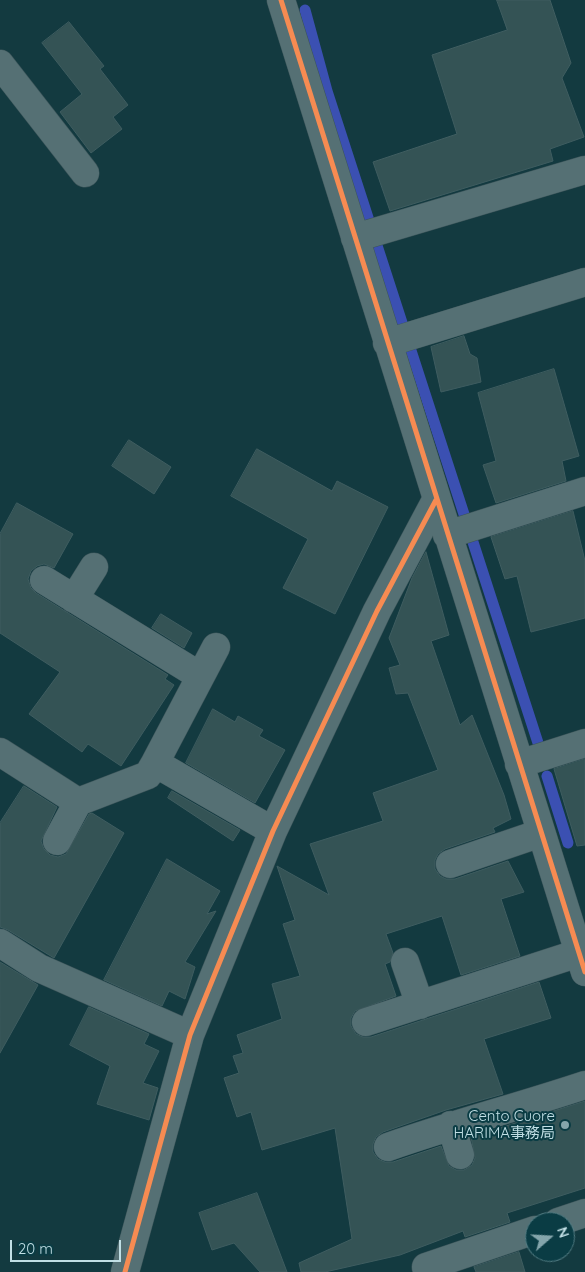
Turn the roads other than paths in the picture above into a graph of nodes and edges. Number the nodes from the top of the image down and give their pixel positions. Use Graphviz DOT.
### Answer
graph roads {
  1 [pos="281,0"];
  2 [pos="3,73"];
  3 [pos="585,170"];
  4 [pos="85,173"];
  5 [pos="355,238"];
  6 [pos="585,282"];
  7 [pos="388,343"];
  8 [pos="585,491"];
  9 [pos="436,500"];
  10 [pos="447,536"];
  11 [pos="94,567"];
  12 [pos="44,580"];
  13 [pos="74,599"];
  14 [pos="216,647"];
  15 [pos="200,676"];
  16 [pos="585,743"];
  17 [pos="0,752"];
  18 [pos="155,763"];
  19 [pos="519,764"];
  20 [pos="78,802"];
  21 [pos="273,831"];
  22 [pos="541,833"];
  23 [pos="57,842"];
  24 [pos="450,864"];
  25 [pos="0,943"];
  26 [pos="583,958"];
  27 [pos="405,962"];
  28 [pos="420,1005"];
  29 [pos="366,1022"];
  30 [pos="190,1035"];
  31 [pos="585,1085"];
  32 [pos="451,1125"];
  33 [pos="388,1147"];
  34 [pos="460,1155"];
  35 [pos="525,1233"];
  36 [pos="125,1272"];
  37 [pos="428,1272"];
  1 -- 5 [label="street"];
  2 -- 4 [label="street"];
  3 -- 5 [label="street"];
  5 -- 7 [label="street"];
  6 -- 7 [label="street"];
  7 -- 9 [label="street"];
  8 -- 10 [label="street"];
  9 -- 10 [label="street"];
  9 -- 21 [label="street"];
  10 -- 19 [label="street"];
  11 -- 13 [label="street"];
  12 -- 13 [label="street"];
  13 -- 15 [label="street"];
  14 -- 15 [label="street"];
  15 -- 18 [label="street"];
  16 -- 19 [label="street"];
  17 -- 20 [label="street"];
  18 -- 20 [label="street"];
  18 -- 21 [label="street"];
  19 -- 22 [label="street"];
  20 -- 23 [label="street"];
  21 -- 30 [label="street"];
  22 -- 24 [label="street"];
  22 -- 26 [label="street"];
  25 -- 30 [label="street"];
  26 -- 28 [label="street"];
  27 -- 28 [label="street"];
  28 -- 29 [label="street"];
  30 -- 36 [label="street"];
  31 -- 32 [label="street"];
  32 -- 33 [label="street"];
  32 -- 34 [label="street"];
  35 -- 37 [label="street"];
}
